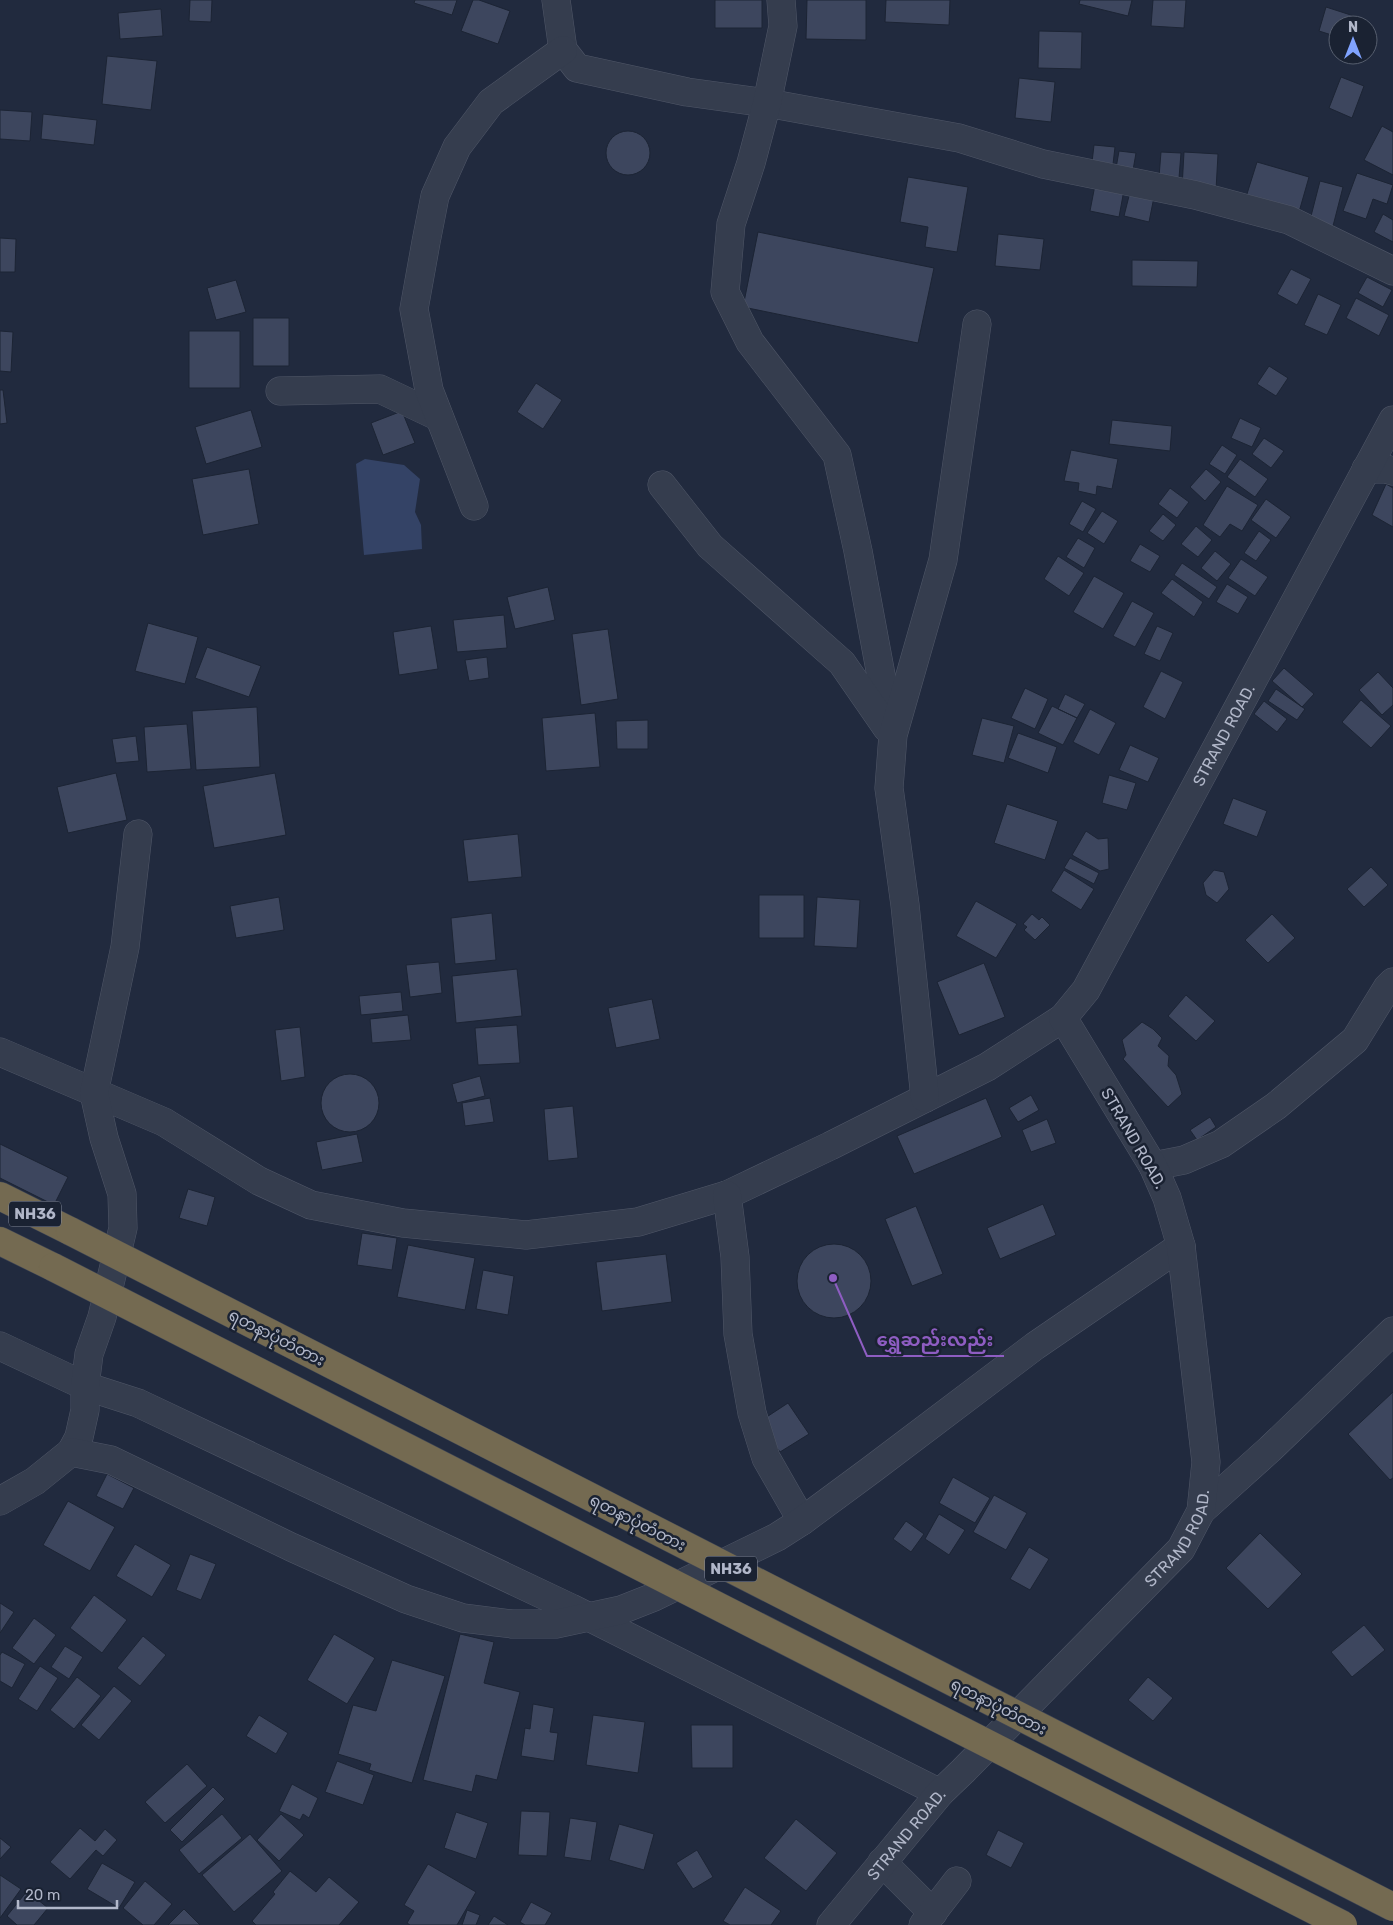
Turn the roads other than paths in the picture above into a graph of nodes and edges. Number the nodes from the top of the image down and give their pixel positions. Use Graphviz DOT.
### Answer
graph roads {
  1 [pos="556,0"];
  2 [pos="781,0"];
  3 [pos="564,50"];
  4 [pos="767,103"];
  5 [pos="1393,271"];
  6 [pos="977,324"];
  7 [pos="280,391"];
  8 [pos="439,417"];
  9 [pos="1393,420"];
  10 [pos="1380,470"];
  11 [pos="662,486"];
  12 [pos="474,506"];
  13 [pos="892,735"];
  14 [pos="138,834"];
  15 [pos="1393,982"];
  16 [pos="1063,1018"];
  17 [pos="0,1052"];
  18 [pos="94,1093"];
  19 [pos="924,1098"];
  20 [pos="1153,1166"];
  21 [pos="727,1195"];
  22 [pos="0,1196"];
  23 [pos="0,1241"];
  24 [pos="1181,1246"];
  25 [pos="1393,1331"];
  26 [pos="0,1346"];
  27 [pos="85,1386"];
  28 [pos="71,1452"];
  29 [pos="0,1501"];
  30 [pos="1201,1511"];
  31 [pos="802,1521"];
  32 [pos="585,1616"];
  33 [pos="940,1793"];
  34 [pos="882,1862"];
  35 [pos="957,1882"];
  36 [pos="1393,1907"];
  37 [pos="928,1919"];
  38 [pos="830,1925"];
  39 [pos="1343,1925"];
  1 -- 3 [label="street"];
  2 -- 4 [label="street"];
  3 -- 4 [label="street"];
  3 -- 8 [label="street"];
  4 -- 5 [label="street"];
  4 -- 13 [label="street"];
  6 -- 13 [label="street"];
  7 -- 8 [label="street"];
  8 -- 12 [label="street"];
  9 -- 10 [label="street, STRAND ROAD."];
  10 -- 16 [label="street, STRAND ROAD."];
  11 -- 13 [label="street"];
  13 -- 19 [label="street"];
  14 -- 18 [label="street"];
  15 -- 20 [label="street"];
  16 -- 19 [label="street"];
  16 -- 20 [label="street, STRAND ROAD."];
  17 -- 18 [label="street"];
  18 -- 21 [label="street"];
  18 -- 27 [label="street"];
  19 -- 21 [label="street"];
  20 -- 24 [label="street, STRAND ROAD."];
  21 -- 31 [label="street"];
  22 -- 36 [label="highway, ရတနာပုံတံတား / NH36, bridge"];
  23 -- 39 [label="highway, NH36, bridge"];
  24 -- 30 [label="street, STRAND ROAD."];
  24 -- 31 [label="street"];
  25 -- 30 [label="street"];
  26 -- 27 [label="street"];
  27 -- 28 [label="street"];
  27 -- 32 [label="street"];
  28 -- 29 [label="street"];
  28 -- 32 [label="street"];
  30 -- 33 [label="street, STRAND ROAD."];
  31 -- 32 [label="street"];
  32 -- 33 [label="street"];
  33 -- 34 [label="street, STRAND ROAD."];
  34 -- 37 [label="street"];
  34 -- 38 [label="street, STRAND ROAD."];
  35 -- 37 [label="street"];
}
